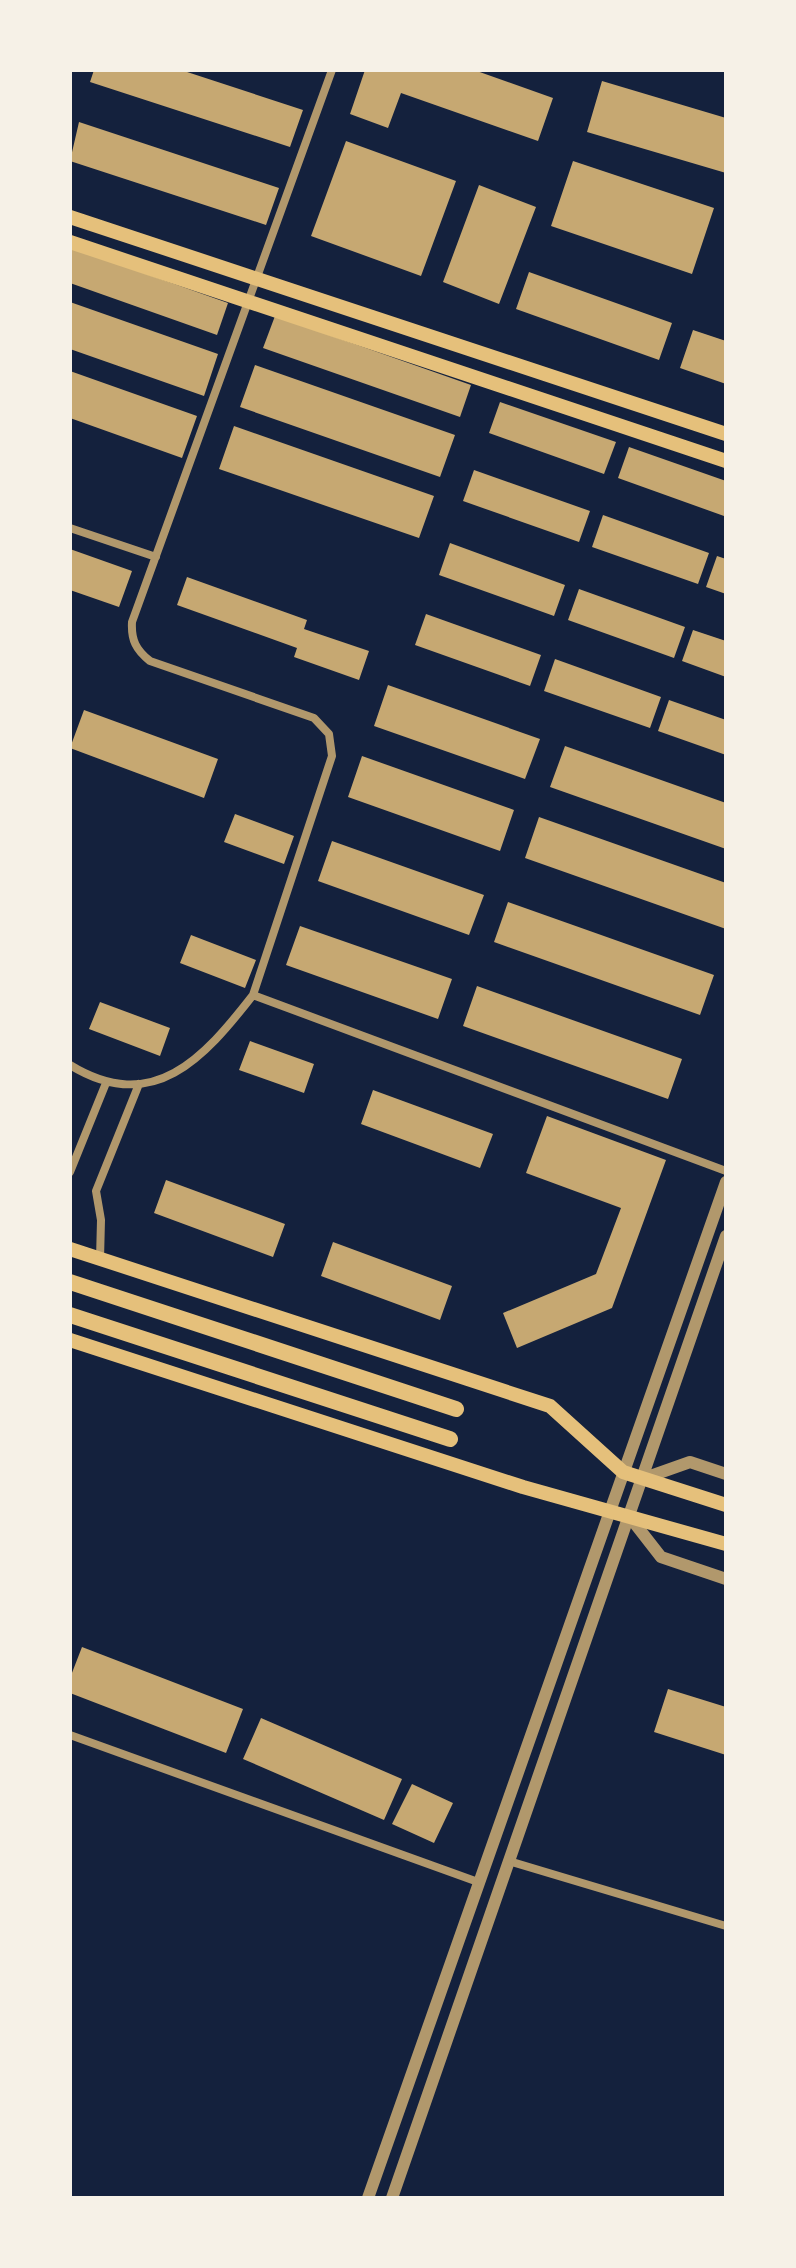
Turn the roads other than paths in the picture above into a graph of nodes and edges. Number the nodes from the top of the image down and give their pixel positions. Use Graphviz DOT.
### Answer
graph roads {
  1 [pos="332,70"];
  2 [pos="70,217"];
  3 [pos="70,242"];
  4 [pos="259,278"];
  5 [pos="250,301"];
  6 [pos="726,434"];
  7 [pos="726,461"];
  8 [pos="70,528"];
  9 [pos="156,557"];
  10 [pos="253,995"];
  11 [pos="70,1065"];
  12 [pos="106,1083"];
  13 [pos="139,1084"];
  14 [pos="726,1171"];
  15 [pos="70,1172"];
  16 [pos="726,1182"];
  17 [pos="726,1236"];
  18 [pos="70,1249"];
  19 [pos="100,1259"];
  20 [pos="70,1282"];
  21 [pos="70,1315"];
  22 [pos="70,1340"];
  23 [pos="456,1409"];
  24 [pos="450,1439"];
  25 [pos="623,1472"];
  26 [pos="726,1474"];
  27 [pos="642,1479"];
  28 [pos="726,1505"];
  29 [pos="610,1511"];
  30 [pos="629,1516"];
  31 [pos="726,1544"];
  32 [pos="726,1579"];
  33 [pos="70,1735"];
  34 [pos="509,1861"];
  35 [pos="478,1882"];
  36 [pos="726,1926"];
  37 [pos="368,2198"];
  38 [pos="392,2198"];
  1 -- 4 [label="street"];
  2 -- 4 [label="main road"];
  3 -- 5 [label="main road"];
  4 -- 5 [label="street"];
  4 -- 6 [label="main road"];
  5 -- 7 [label="main road"];
  5 -- 9 [label="street"];
  8 -- 9 [label="street"];
  9 -- 10 [label="street"];
  10 -- 13 [label="street"];
  10 -- 14 [label="street"];
  11 -- 12 [label="street"];
  12 -- 13 [label="street"];
  12 -- 15 [label="street"];
  13 -- 19 [label="street"];
  16 -- 25 [label="street"];
  17 -- 27 [label="street"];
  18 -- 19 [label="main road"];
  19 -- 25 [label="main road"];
  20 -- 23 [label="main road"];
  21 -- 24 [label="main road"];
  22 -- 29 [label="main road"];
  25 -- 27 [label="main road"];
  25 -- 29 [label="street"];
  26 -- 27 [label="street"];
  27 -- 28 [label="main road"];
  27 -- 30 [label="street"];
  29 -- 30 [label="main road"];
  29 -- 35 [label="street"];
  30 -- 31 [label="main road"];
  30 -- 32 [label="street"];
  30 -- 34 [label="street"];
  33 -- 35 [label="street"];
  34 -- 36 [label="street"];
  34 -- 38 [label="street"];
  35 -- 37 [label="street"];
}
